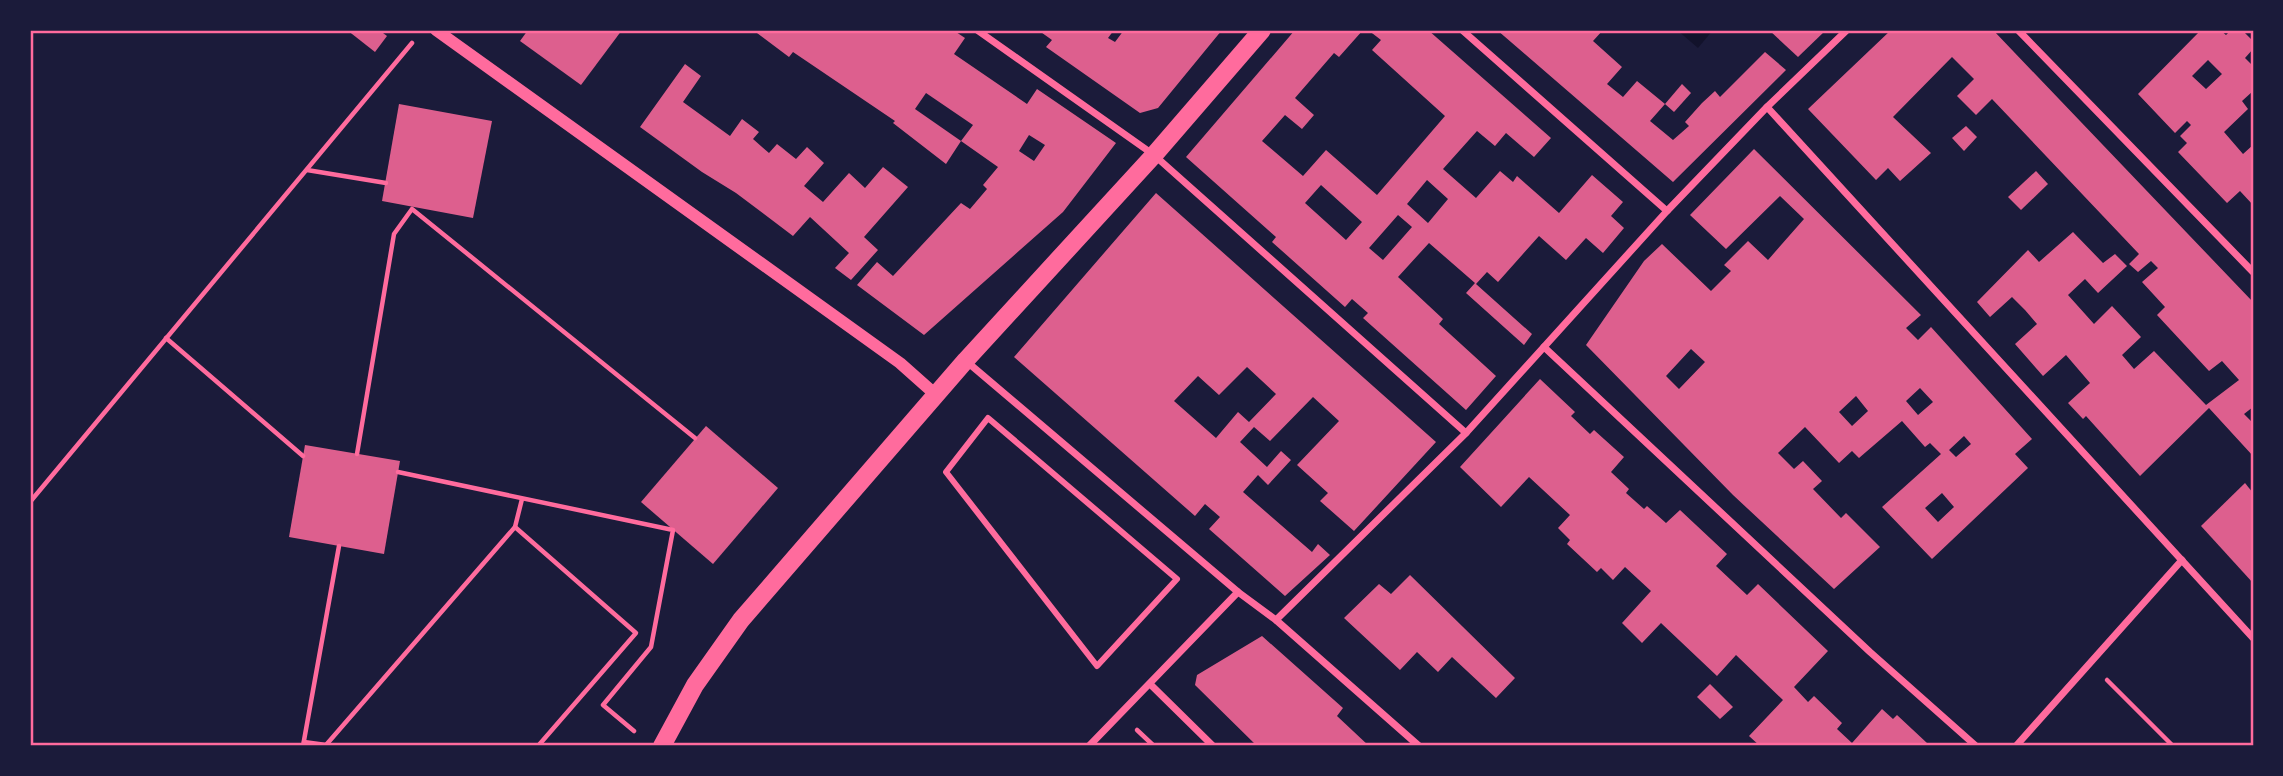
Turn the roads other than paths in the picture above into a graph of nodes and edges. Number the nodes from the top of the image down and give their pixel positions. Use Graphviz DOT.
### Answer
graph roads {
  1 [pos="436,30"];
  2 [pos="977,30"];
  3 [pos="1262,30"];
  4 [pos="1462,30"];
  5 [pos="1847,30"];
  6 [pos="2018,30"];
  7 [pos="1767,107"];
  8 [pos="1154,155"];
  9 [pos="1667,211"];
  10 [pos="2253,272"];
  11 [pos="1544,347"];
  12 [pos="966,360"];
  13 [pos="936,395"];
  14 [pos="1466,433"];
  15 [pos="2182,560"];
  16 [pos="1177,579"];
  17 [pos="1238,592"];
  18 [pos="1276,620"];
  19 [pos="2253,638"];
  20 [pos="1150,684"];
  21 [pos="662,746"];
  22 [pos="1089,746"];
  23 [pos="1213,746"];
  24 [pos="1419,746"];
  25 [pos="1976,746"];
  26 [pos="2016,746"];
  1 -- 13 [label="street"];
  2 -- 8 [label="street"];
  3 -- 8 [label="main road"];
  4 -- 9 [label="street"];
  5 -- 7 [label="street"];
  6 -- 10 [label="street"];
  7 -- 9 [label="street"];
  7 -- 15 [label="street"];
  8 -- 12 [label="main road"];
  8 -- 14 [label="street"];
  9 -- 11 [label="street"];
  11 -- 14 [label="street"];
  11 -- 25 [label="street"];
  12 -- 13 [label="main road"];
  12 -- 17 [label="street"];
  13 -- 21 [label="main road"];
  14 -- 18 [label="street"];
  15 -- 19 [label="street"];
  15 -- 26 [label="street"];
  16 -- 16 [label="street"];
  17 -- 18 [label="street"];
  17 -- 20 [label="street"];
  18 -- 24 [label="street"];
  20 -- 22 [label="street"];
  20 -- 23 [label="street"];
}
